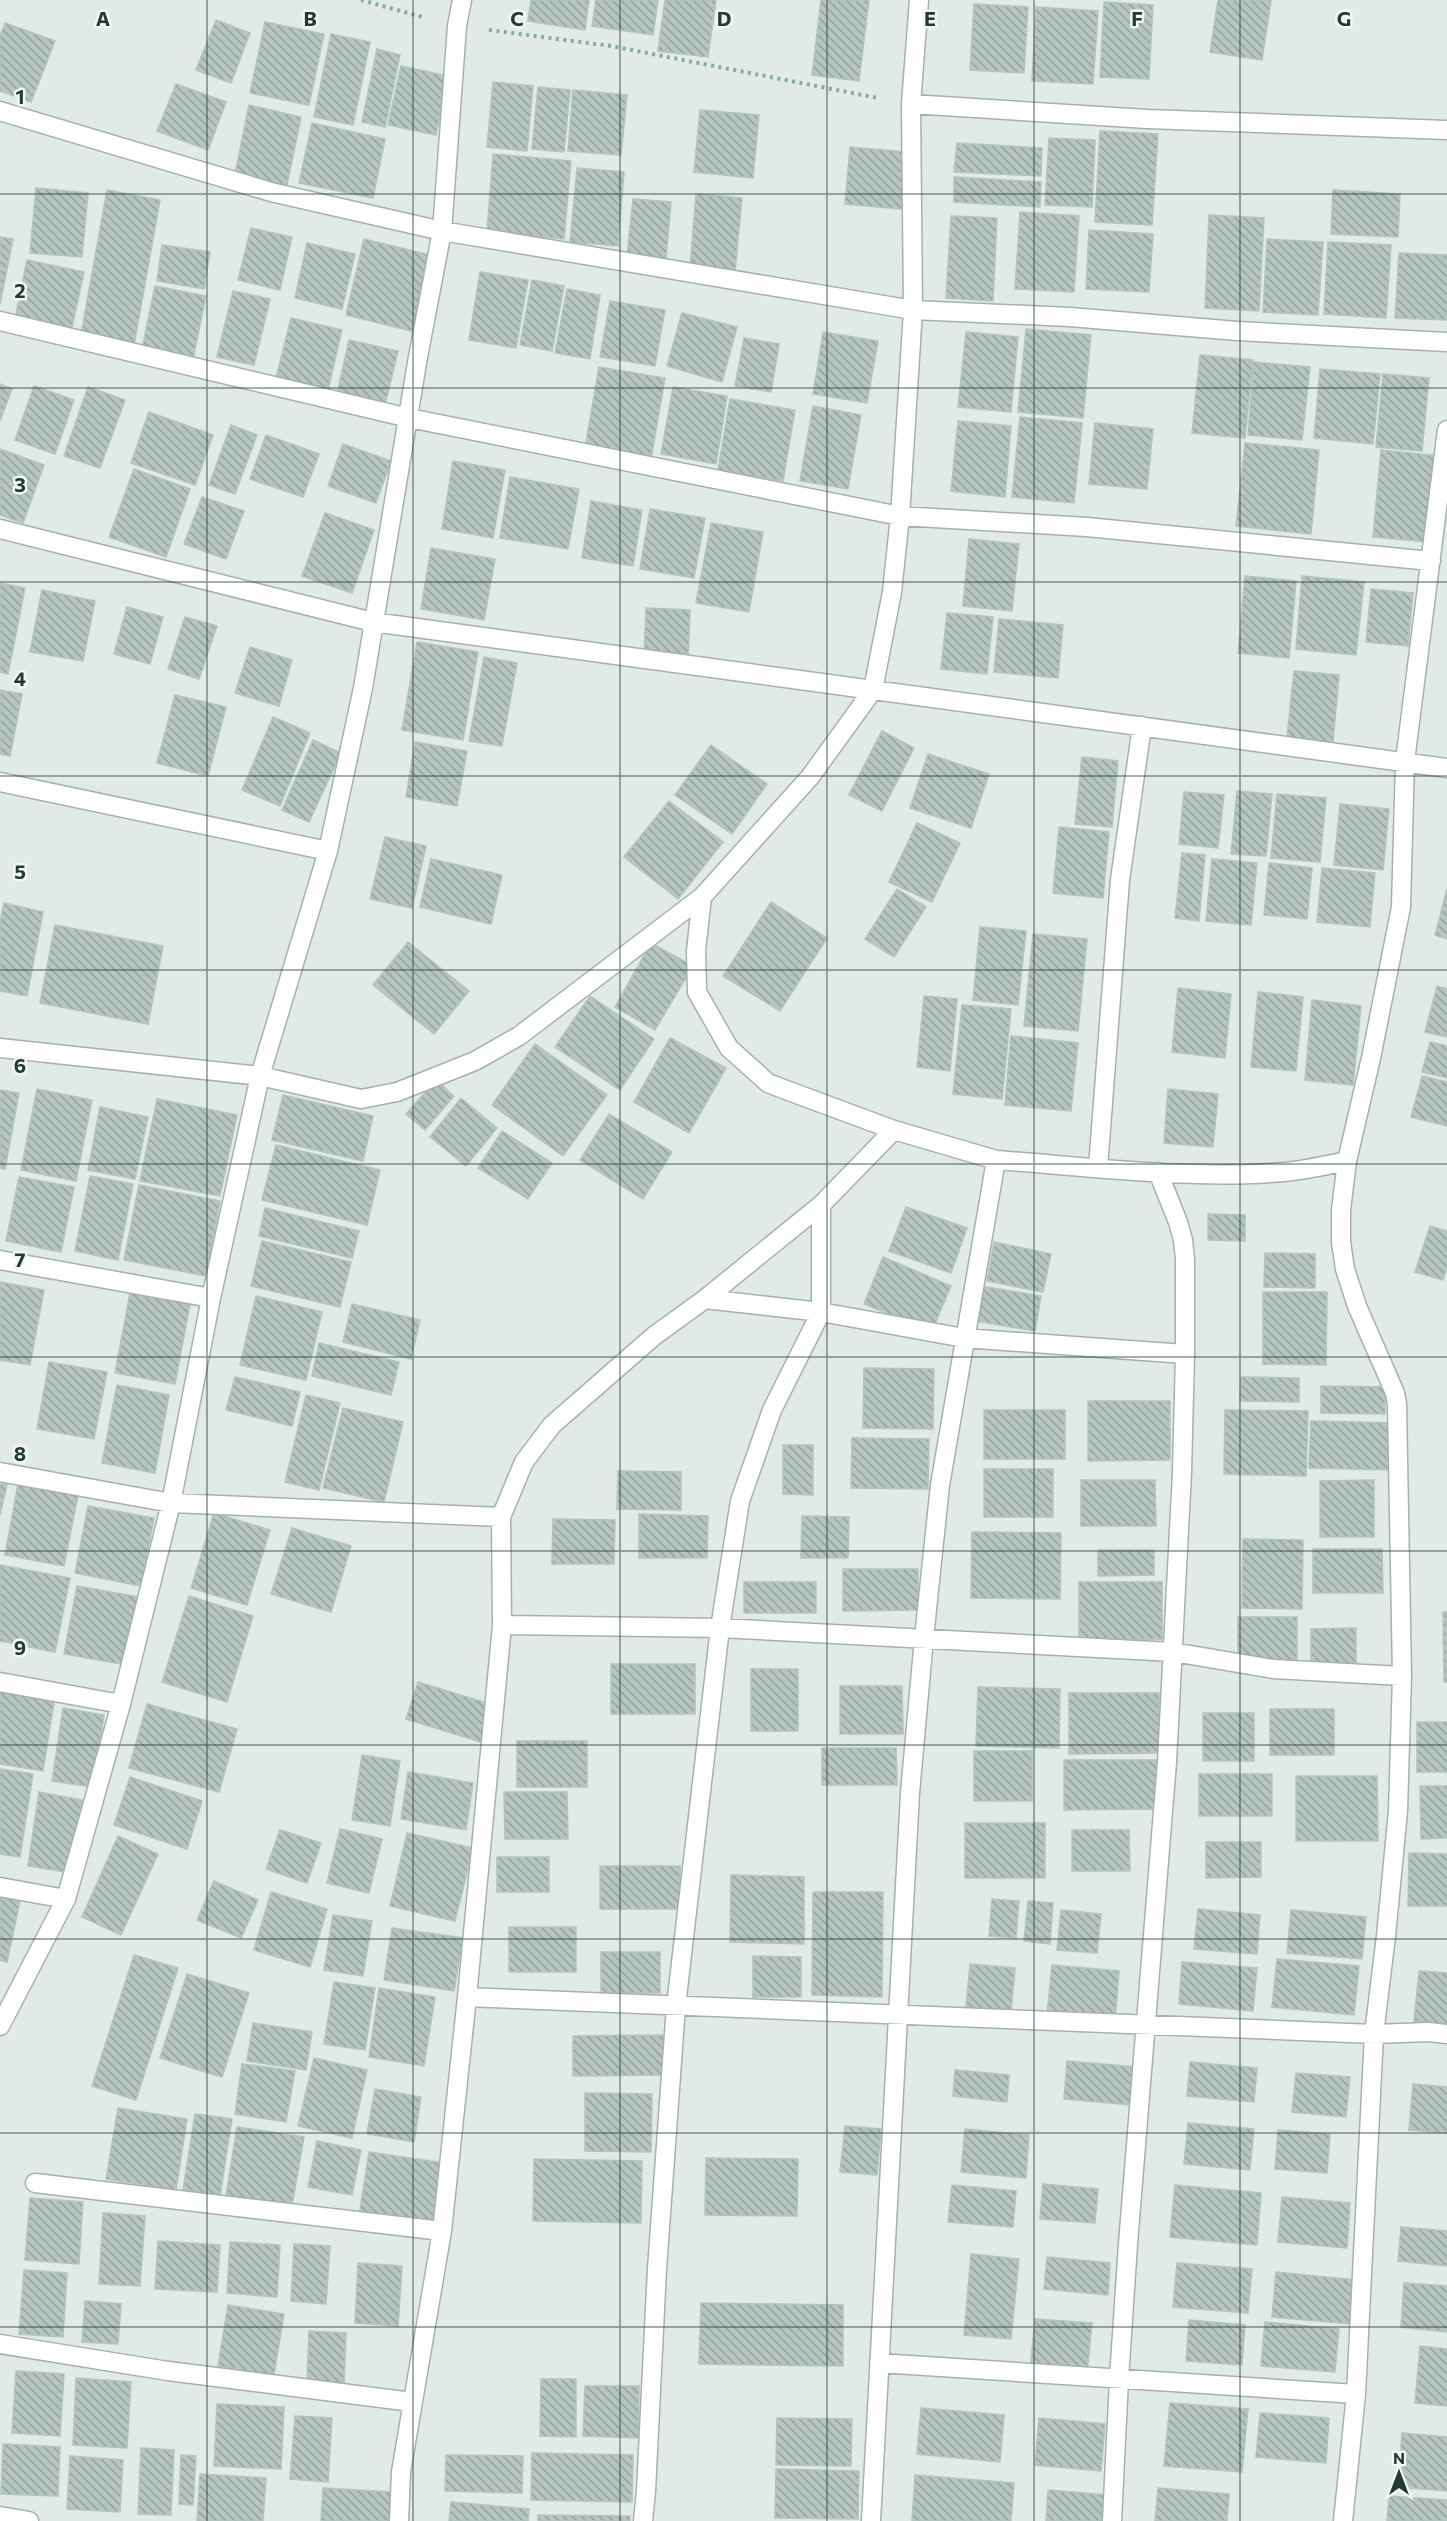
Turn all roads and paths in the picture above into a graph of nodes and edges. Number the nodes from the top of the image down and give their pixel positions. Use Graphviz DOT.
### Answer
graph roads {
  1 [pos="361,0"];
  2 [pos="462,0"];
  3 [pos="919,0"];
  4 [pos="457,26"];
  5 [pos="911,104"];
  6 [pos="0,111"];
  7 [pos="1447,130"];
  8 [pos="441,231"];
  9 [pos="913,310"];
  10 [pos="0,321"];
  11 [pos="1447,342"];
  12 [pos="408,418"];
  13 [pos="1447,430"];
  14 [pos="900,516"];
  15 [pos="0,529"];
  16 [pos="1431,561"];
  17 [pos="372,622"];
  18 [pos="873,690"];
  19 [pos="1142,726"];
  20 [pos="1405,761"];
  21 [pos="1447,768"];
  22 [pos="0,782"];
  23 [pos="327,850"];
  24 [pos="702,897"];
  25 [pos="0,1048"];
  26 [pos="260,1076"];
  27 [pos="894,1130"];
  28 [pos="996,1160"];
  29 [pos="1347,1161"];
  30 [pos="1098,1168"];
  31 [pos="1158,1172"];
  32 [pos="821,1205"];
  33 [pos="0,1260"];
  34 [pos="210,1298"];
  35 [pos="705,1299"];
  36 [pos="821,1312"];
  37 [pos="964,1338"];
  38 [pos="1185,1354"];
  39 [pos="0,1472"];
  40 [pos="171,1503"];
  41 [pos="501,1517"];
  42 [pos="501,1625"];
  43 [pos="720,1628"];
  44 [pos="924,1638"];
  45 [pos="1173,1652"];
  46 [pos="1402,1676"];
  47 [pos="0,1682"];
  48 [pos="120,1704"];
  49 [pos="0,1887"];
  50 [pos="66,1899"];
  51 [pos="467,1997"];
  52 [pos="676,2006"];
  53 [pos="898,2015"];
  54 [pos="1146,2025"];
  55 [pos="0,2026"];
  56 [pos="1374,2034"];
  57 [pos="1447,2034"];
  58 [pos="35,2183"];
  59 [pos="442,2231"];
  60 [pos="0,2344"];
  61 [pos="879,2363"];
  62 [pos="1119,2379"];
  63 [pos="1356,2394"];
  64 [pos="412,2402"];
  65 [pos="0,2516"];
  66 [pos="29,2521"];
  67 [pos="399,2521"];
  68 [pos="643,2521"];
  69 [pos="871,2521"];
  70 [pos="1113,2521"];
  71 [pos="1343,2521"];
  1 -- 4 [label="path"];
  2 -- 4 [label="street"];
  3 -- 5 [label="street"];
  4 -- 5 [label="path"];
  4 -- 8 [label="street"];
  5 -- 7 [label="street"];
  5 -- 9 [label="street"];
  6 -- 8 [label="street"];
  8 -- 9 [label="street"];
  8 -- 12 [label="street"];
  9 -- 11 [label="street"];
  9 -- 14 [label="street"];
  10 -- 12 [label="street"];
  12 -- 14 [label="street"];
  12 -- 17 [label="street"];
  13 -- 16 [label="street"];
  14 -- 16 [label="street"];
  14 -- 18 [label="street"];
  15 -- 17 [label="street"];
  16 -- 20 [label="street"];
  17 -- 18 [label="street"];
  17 -- 23 [label="street"];
  18 -- 19 [label="street"];
  18 -- 24 [label="street"];
  19 -- 20 [label="street"];
  19 -- 30 [label="street"];
  20 -- 21 [label="street"];
  20 -- 29 [label="street"];
  22 -- 23 [label="street"];
  23 -- 26 [label="street"];
  24 -- 26 [label="street"];
  24 -- 27 [label="street"];
  25 -- 26 [label="street"];
  26 -- 34 [label="street"];
  27 -- 28 [label="street"];
  27 -- 32 [label="street"];
  28 -- 30 [label="street"];
  28 -- 37 [label="street"];
  29 -- 31 [label="street"];
  29 -- 46 [label="street"];
  30 -- 31 [label="street"];
  31 -- 38 [label="street"];
  32 -- 35 [label="street"];
  32 -- 36 [label="street"];
  33 -- 34 [label="street"];
  34 -- 40 [label="street"];
  35 -- 36 [label="street"];
  35 -- 41 [label="street"];
  36 -- 37 [label="street"];
  36 -- 43 [label="street"];
  37 -- 38 [label="street"];
  37 -- 44 [label="street"];
  38 -- 45 [label="street"];
  39 -- 40 [label="street"];
  40 -- 41 [label="street"];
  40 -- 48 [label="street"];
  41 -- 42 [label="street"];
  42 -- 43 [label="street"];
  42 -- 51 [label="street"];
  43 -- 44 [label="street"];
  43 -- 52 [label="street"];
  44 -- 45 [label="street"];
  44 -- 53 [label="street"];
  45 -- 46 [label="street"];
  45 -- 54 [label="street"];
  46 -- 56 [label="street"];
  47 -- 48 [label="street"];
  48 -- 50 [label="street"];
  49 -- 50 [label="street"];
  50 -- 55 [label="street"];
  51 -- 52 [label="street"];
  51 -- 59 [label="street"];
  52 -- 53 [label="street"];
  52 -- 68 [label="street"];
  53 -- 54 [label="street"];
  53 -- 61 [label="street"];
  54 -- 56 [label="street"];
  54 -- 62 [label="street"];
  56 -- 57 [label="street"];
  56 -- 63 [label="street"];
  58 -- 59 [label="street"];
  59 -- 64 [label="street"];
  60 -- 64 [label="street"];
  61 -- 62 [label="street"];
  61 -- 69 [label="street"];
  62 -- 63 [label="street"];
  62 -- 70 [label="street"];
  63 -- 71 [label="street"];
  64 -- 67 [label="street"];
  65 -- 66 [label="street"];
}
